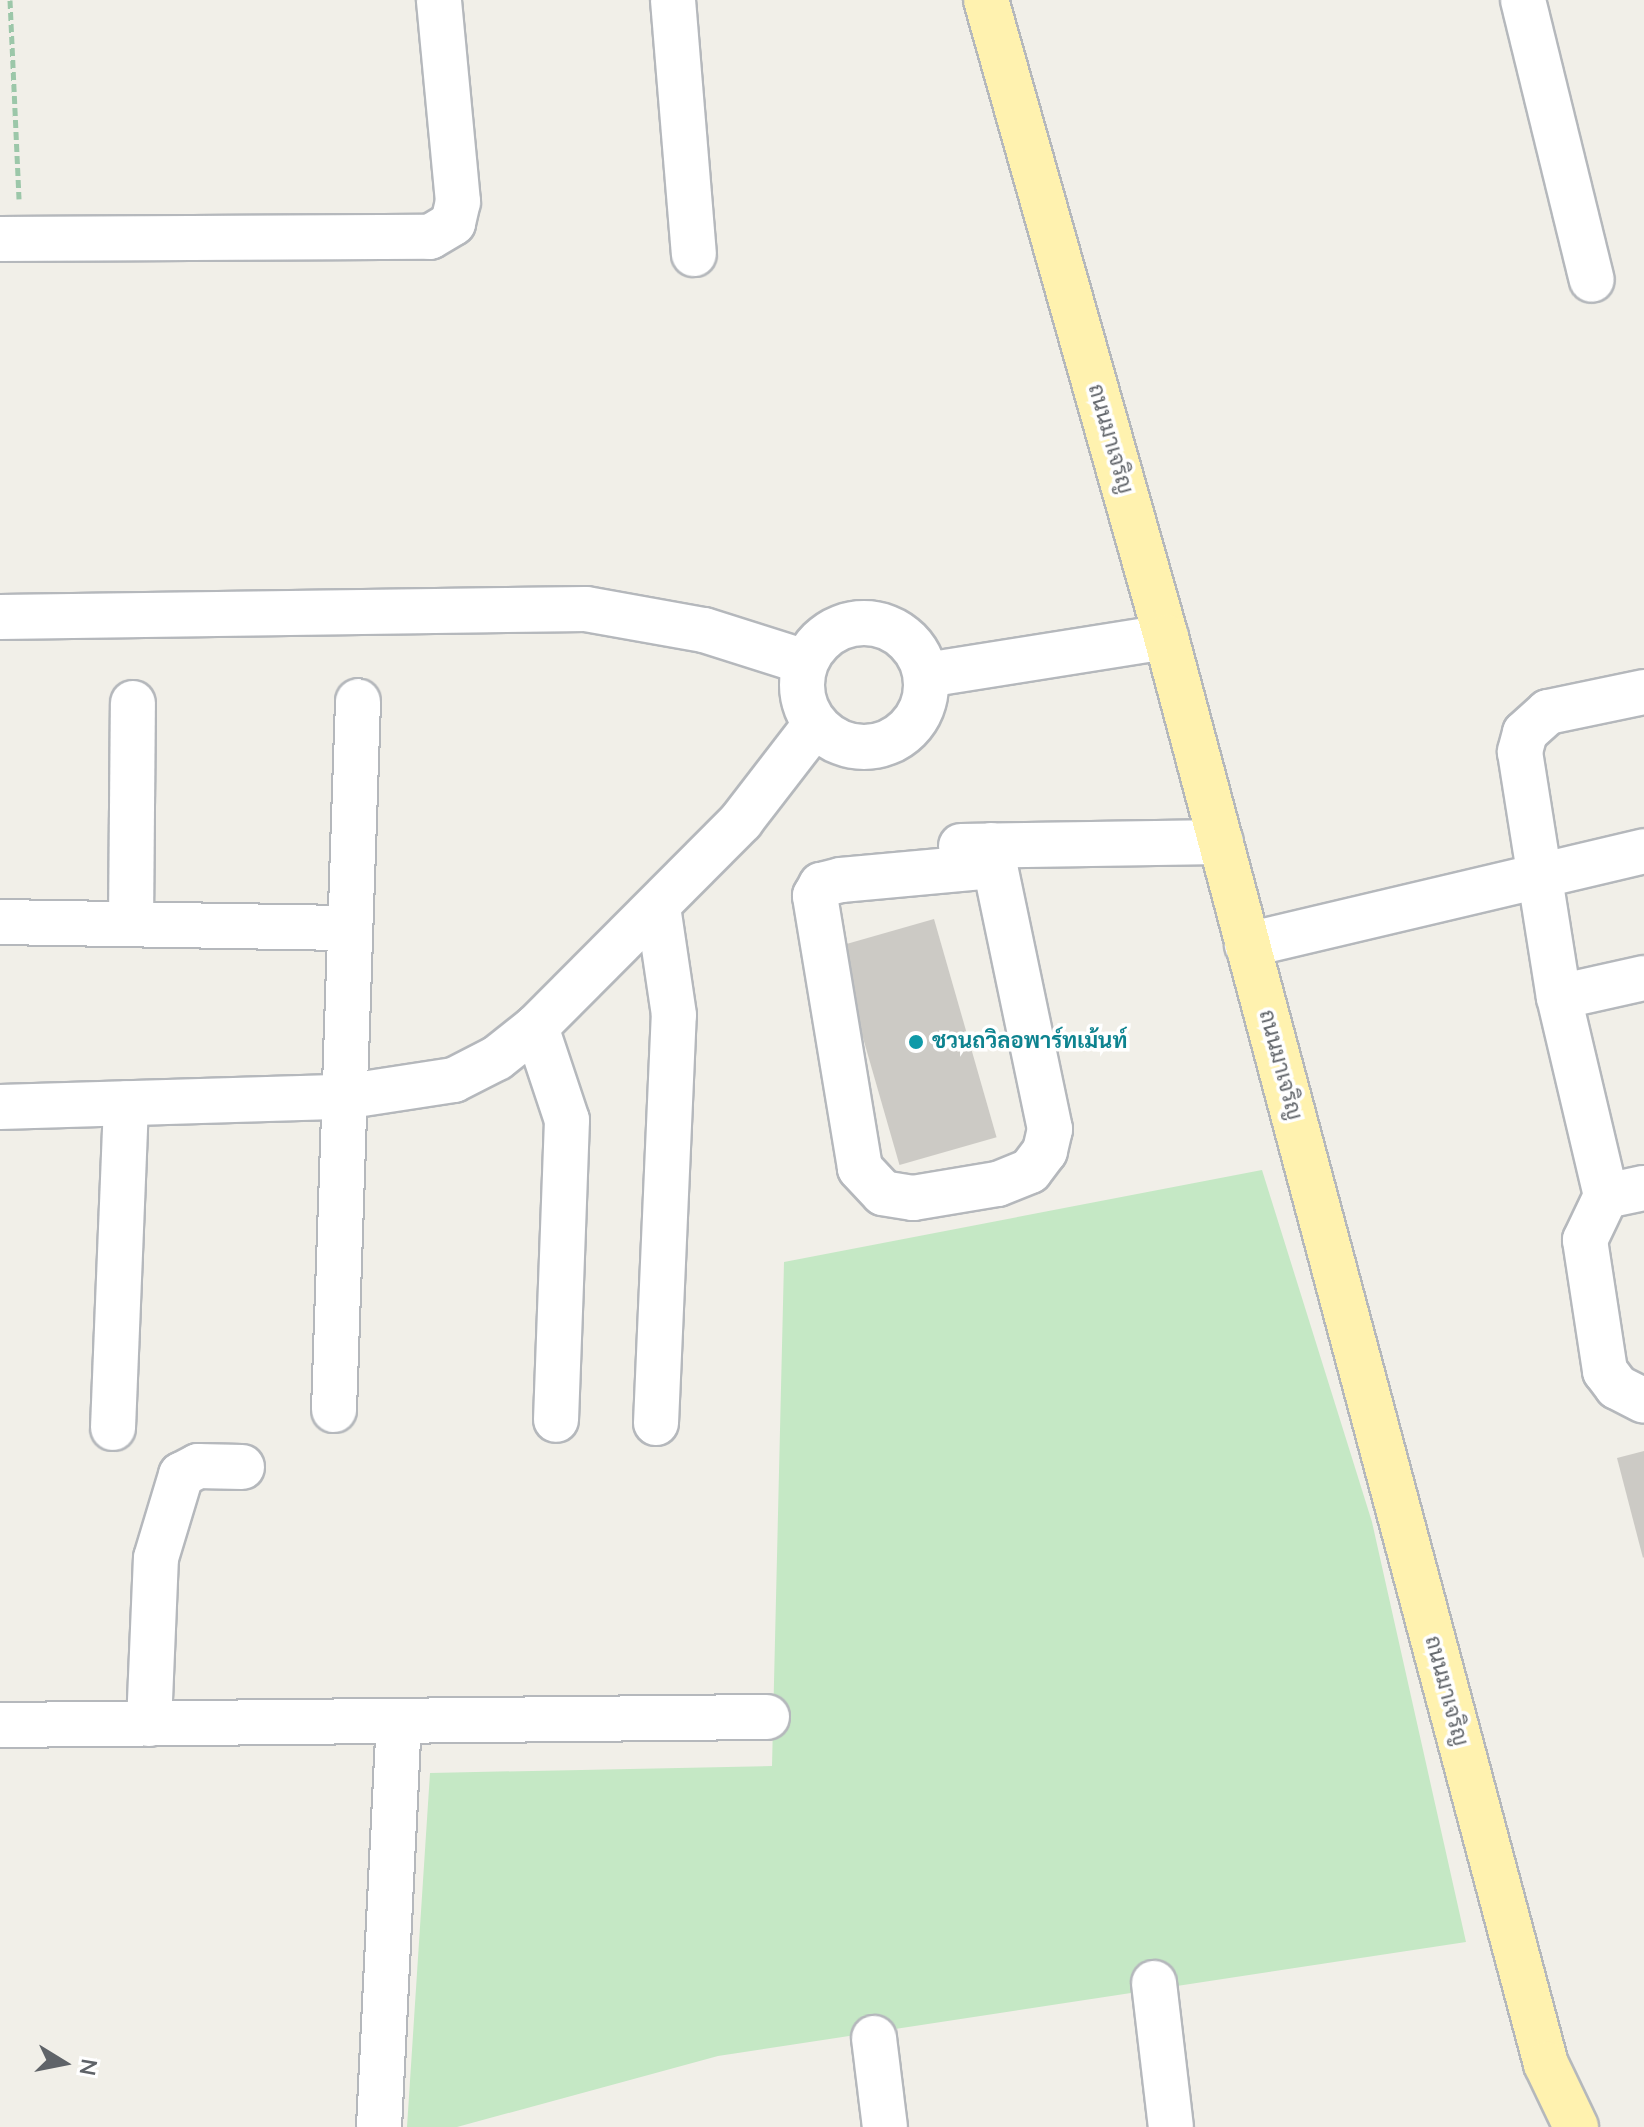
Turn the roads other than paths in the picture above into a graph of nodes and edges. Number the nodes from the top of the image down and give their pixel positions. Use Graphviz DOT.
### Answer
graph roads {
  1 [pos="439,0"];
  2 [pos="673,0"];
  3 [pos="986,0"];
  4 [pos="1523,0"];
  5 [pos="10,238"];
  6 [pos="694,254"];
  7 [pos="1592,280"];
  8 [pos="0,617"];
  9 [pos="1166,637"];
  10 [pos="805,662"];
  11 [pos="926,675"];
  12 [pos="1644,692"];
  13 [pos="358,701"];
  14 [pos="133,703"];
  15 [pos="815,725"];
  16 [pos="1221,842"];
  17 [pos="1644,851"];
  18 [pos="827,852"];
  19 [pos="993,855"];
  20 [pos="1537,877"];
  21 [pos="658,906"];
  22 [pos="0,922"];
  23 [pos="131,922"];
  24 [pos="347,928"];
  25 [pos="1247,945"];
  26 [pos="1644,978"];
  27 [pos="1559,997"];
  28 [pos="536,1027"];
  29 [pos="343,1097"];
  30 [pos="126,1103"];
  31 [pos="0,1107"];
  32 [pos="1625,1192"];
  33 [pos="1644,1401"];
  34 [pos="334,1410"];
  35 [pos="556,1420"];
  36 [pos="656,1423"];
  37 [pos="113,1428"];
  38 [pos="242,1467"];
  39 [pos="767,1717"];
  40 [pos="399,1721"];
  41 [pos="149,1724"];
  42 [pos="0,1725"];
  43 [pos="1154,1983"];
  44 [pos="874,2038"];
  45 [pos="379,2127"];
  46 [pos="885,2127"];
  47 [pos="1171,2127"];
  48 [pos="1576,2127"];
  1 -- 5 [label="street"];
  2 -- 6 [label="street"];
  3 -- 9 [label="main road, ถนนมาเจริญ"];
  4 -- 7 [label="street"];
  8 -- 10 [label="street"];
  9 -- 11 [label="street"];
  9 -- 16 [label="main road, ถนนมาเจริญ"];
  10 -- 11 [label="street"];
  10 -- 15 [label="street"];
  11 -- 15 [label="street"];
  12 -- 20 [label="street"];
  13 -- 24 [label="street"];
  14 -- 23 [label="street"];
  15 -- 21 [label="street"];
  16 -- 19 [label="street"];
  16 -- 25 [label="main road, ถนนมาเจริญ"];
  17 -- 20 [label="street"];
  18 -- 19 [label="street"];
  19 -- 19 [label="street"];
  20 -- 25 [label="street"];
  20 -- 27 [label="street"];
  21 -- 28 [label="street"];
  21 -- 36 [label="street"];
  22 -- 23 [label="street"];
  23 -- 24 [label="street"];
  24 -- 29 [label="street"];
  25 -- 48 [label="main road, ถนนมาเจริญ"];
  26 -- 27 [label="street"];
  27 -- 32 [label="street"];
  28 -- 29 [label="street"];
  28 -- 35 [label="street"];
  29 -- 30 [label="street"];
  29 -- 34 [label="street"];
  30 -- 31 [label="street"];
  30 -- 37 [label="street"];
  32 -- 33 [label="street"];
  38 -- 41 [label="street"];
  39 -- 40 [label="street"];
  40 -- 41 [label="street"];
  40 -- 45 [label="street"];
  41 -- 42 [label="street"];
  43 -- 47 [label="street"];
  44 -- 46 [label="street"];
}
